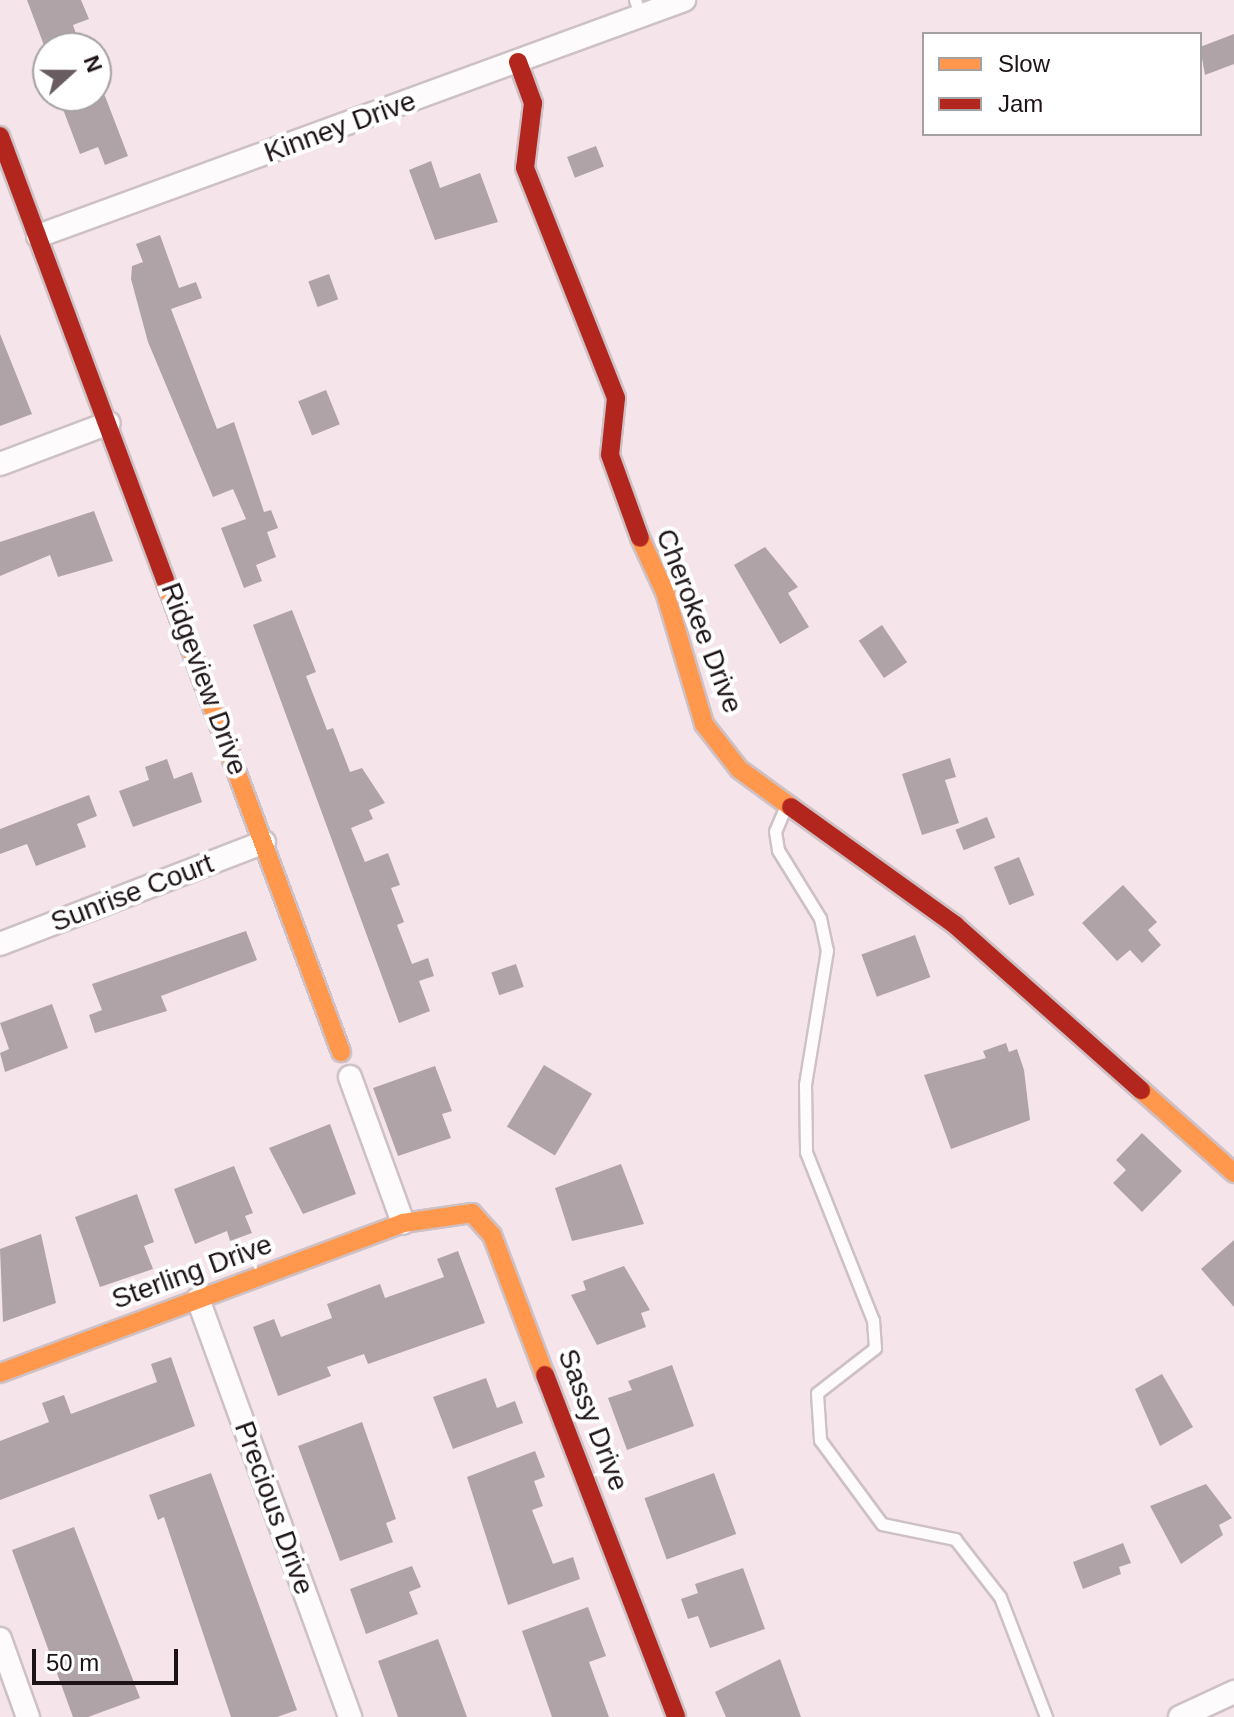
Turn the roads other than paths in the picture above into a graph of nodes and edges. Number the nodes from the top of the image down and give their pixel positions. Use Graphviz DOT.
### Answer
graph roads {
  1 [pos="684,0"];
  2 [pos="638,8"];
  3 [pos="518,62"];
  4 [pos="0,136"];
  5 [pos="38,236"];
  6 [pos="109,423"];
  7 [pos="0,464"];
  8 [pos="785,807"];
  9 [pos="264,842"];
  10 [pos="0,944"];
  11 [pos="341,1052"];
  12 [pos="350,1077"];
  13 [pos="1234,1173"];
  14 [pos="403,1223"];
  15 [pos="198,1299"];
  16 [pos="0,1373"];
  17 [pos="0,1639"];
  18 [pos="1234,1692"];
  19 [pos="28,1717"];
  20 [pos="350,1717"];
  21 [pos="676,1717"];
  22 [pos="1046,1717"];
  23 [pos="1180,1717"];
  1 -- 2 [label="street, Kinney Drive"];
  2 -- 3 [label="street, Kinney Drive"];
  3 -- 5 [label="street, Kinney Drive"];
  3 -- 8 [label="street, Cherokee Drive"];
  4 -- 5 [label="street, Ridgeview Drive"];
  5 -- 6 [label="street, Ridgeview Drive"];
  6 -- 7 [label="street"];
  6 -- 9 [label="street, Ridgeview Drive"];
  8 -- 13 [label="street, Cherokee Drive"];
  8 -- 22 [label="lane"];
  9 -- 10 [label="street, Sunrise Court"];
  9 -- 11 [label="street, Ridgeview Drive"];
  11 -- 12 [label="lane, Ridgeview Drive"];
  12 -- 14 [label="street, Ridgeview Drive"];
  14 -- 15 [label="street, Sterling Drive"];
  14 -- 21 [label="street, Sassy Drive"];
  15 -- 16 [label="street, Sterling Drive"];
  15 -- 20 [label="street, Precious Drive"];
  17 -- 19 [label="street"];
  18 -- 23 [label="street"];
}
